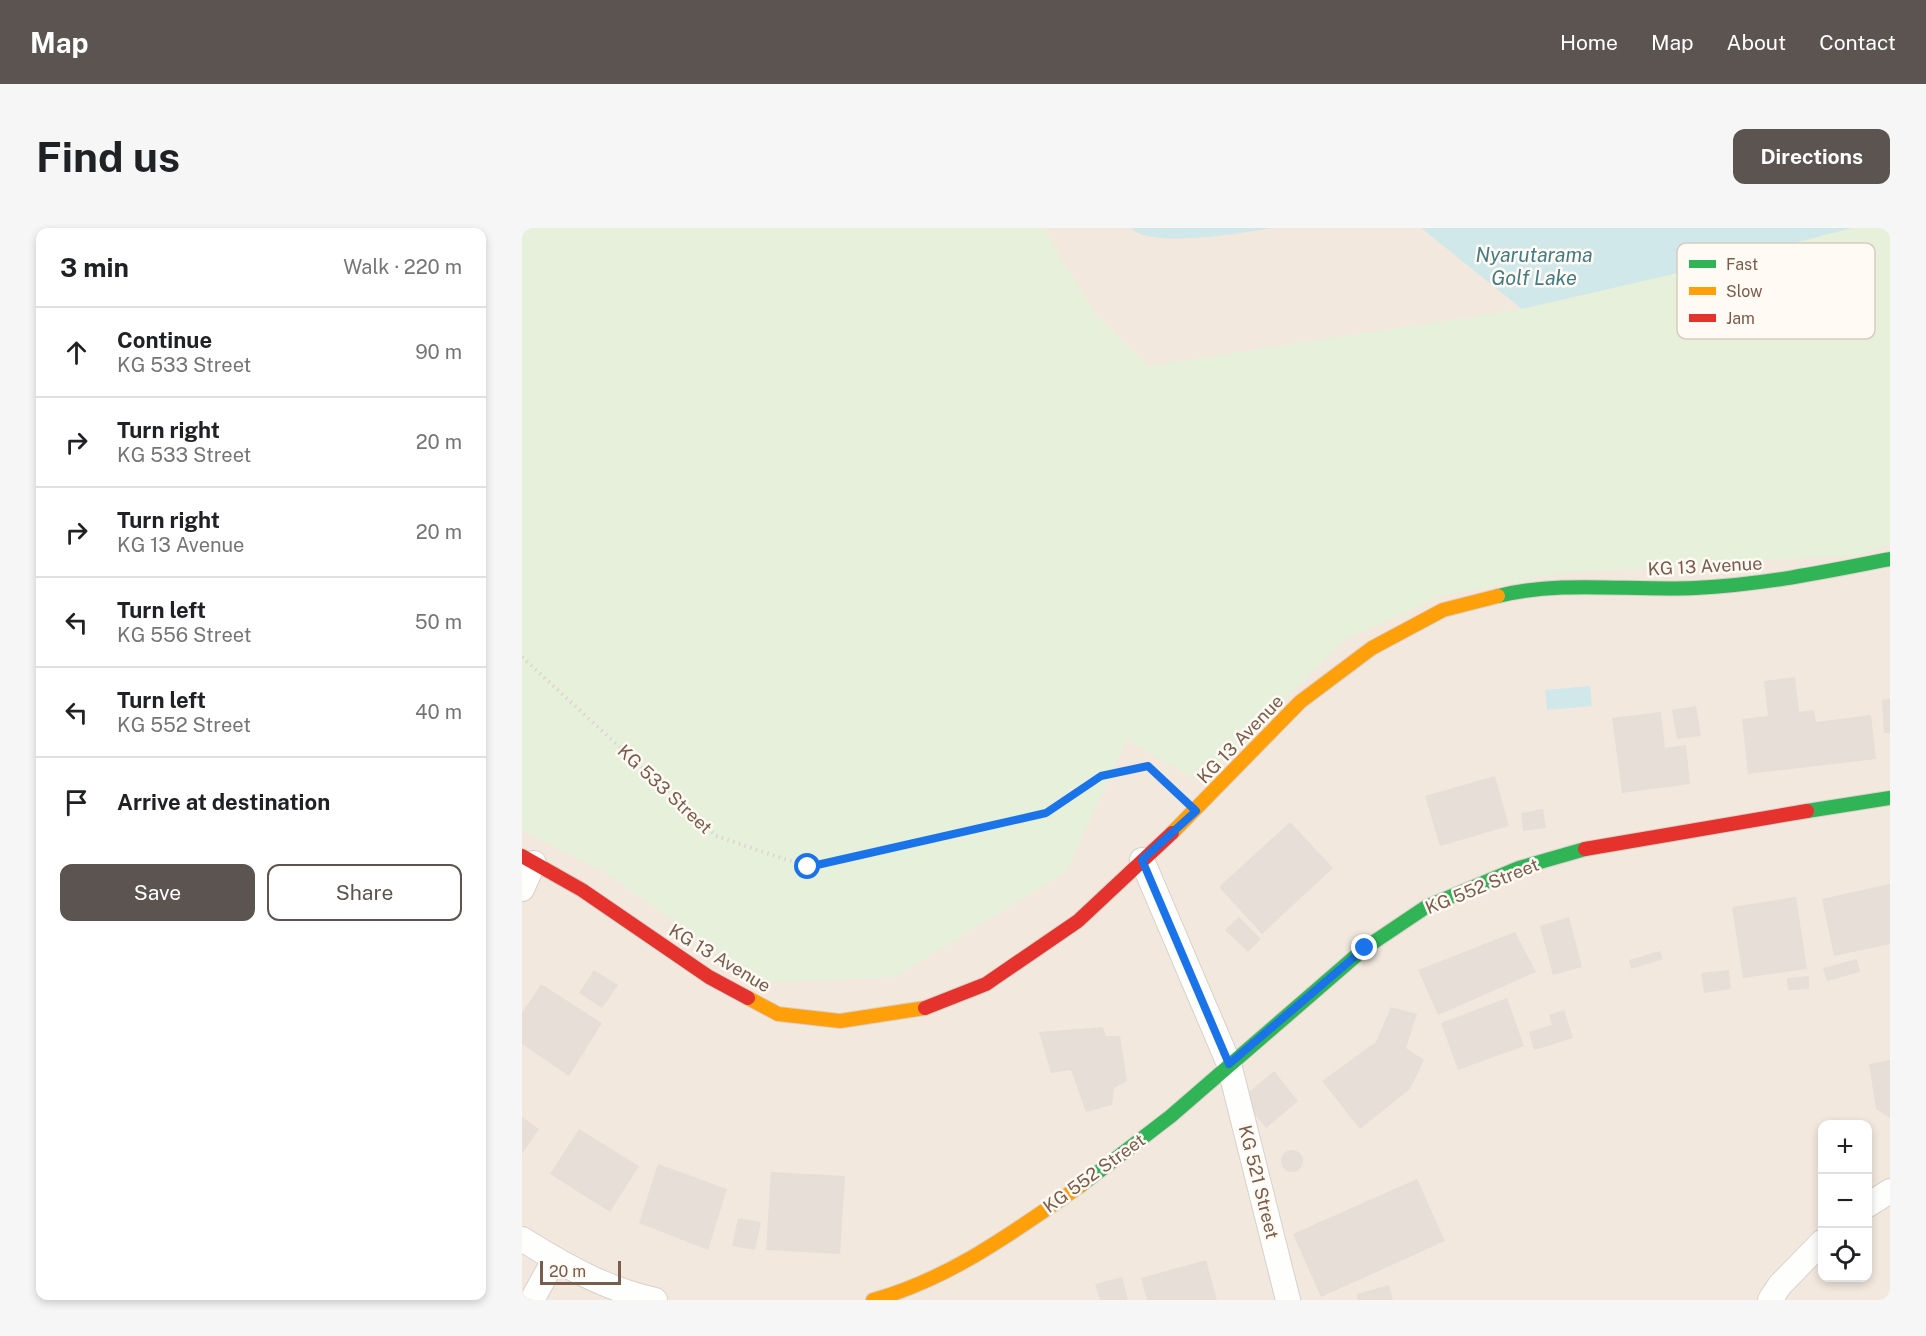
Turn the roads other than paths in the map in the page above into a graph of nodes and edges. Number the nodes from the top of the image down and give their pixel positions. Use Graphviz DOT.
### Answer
graph roads {
  1 [pos="1890,559"];
  2 [pos="1890,798"];
  3 [pos="528,859"];
  4 [pos="1142,860"];
  5 [pos="522,889"];
  6 [pos="1229,1064"];
  7 [pos="1890,1191"];
  8 [pos="1872,1203"];
  9 [pos="522,1239"];
  10 [pos="1818,1246"];
  11 [pos="554,1260"];
  12 [pos="532,1300"];
  13 [pos="655,1300"];
  14 [pos="873,1300"];
  15 [pos="1288,1300"];
  16 [pos="1770,1300"];
  1 -- 4 [label="street, KG 13 Avenue"];
  2 -- 6 [label="street, KG 552 Street"];
  3 -- 4 [label="street, KG 13 Avenue"];
  3 -- 5 [label="street"];
  4 -- 6 [label="street, KG 521 Street"];
  6 -- 14 [label="street, KG 552 Street"];
  6 -- 15 [label="street, KG 521 Street"];
  7 -- 8 [label="street"];
  9 -- 11 [label="street"];
  10 -- 16 [label="street"];
  11 -- 12 [label="street"];
  11 -- 13 [label="street"];
}
